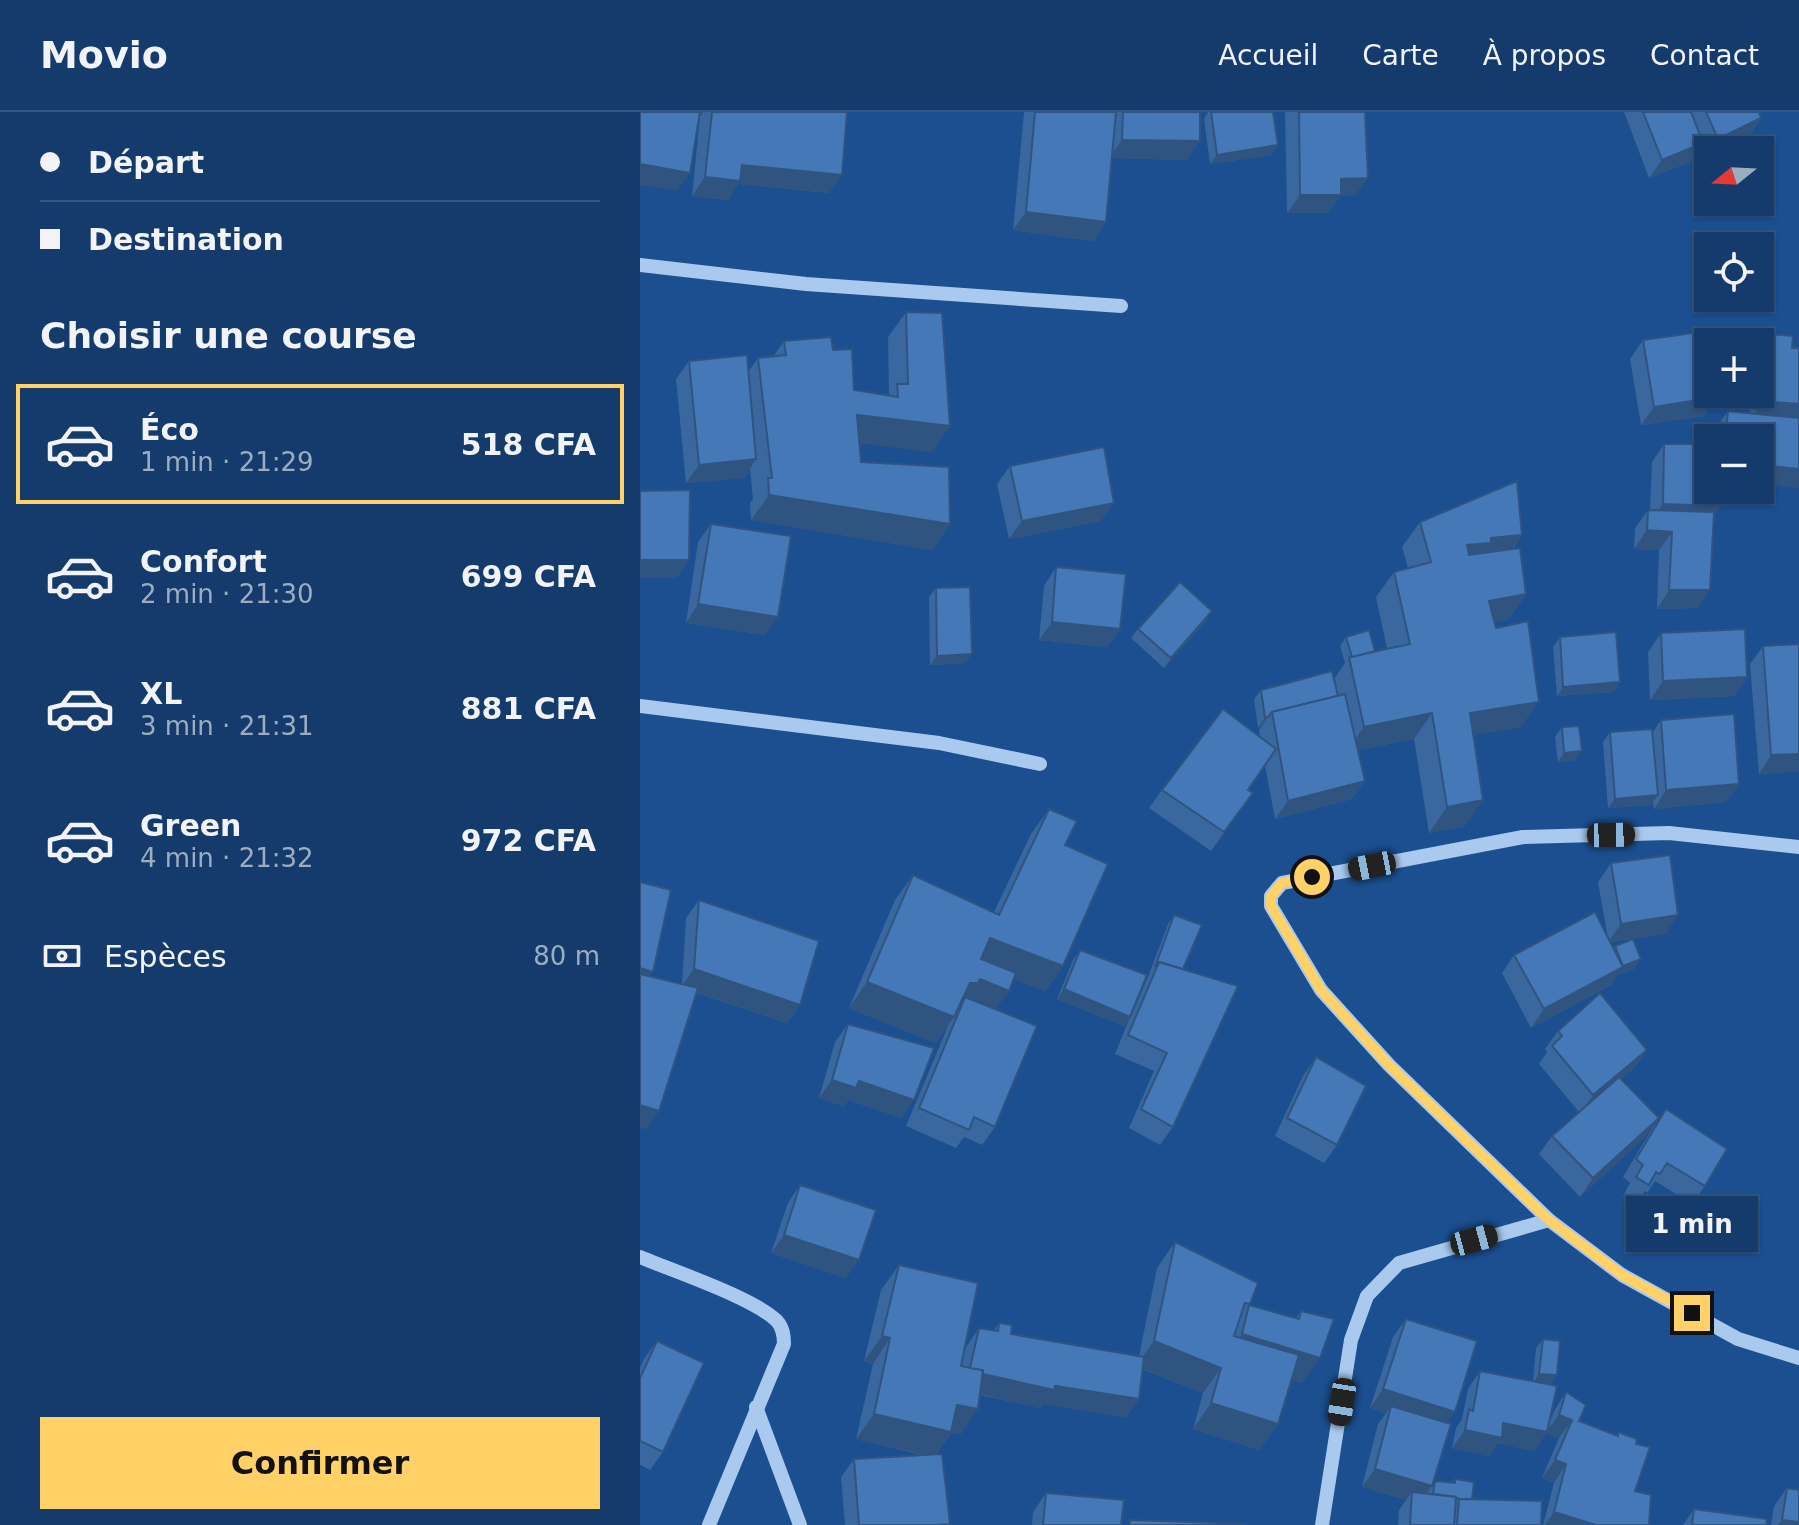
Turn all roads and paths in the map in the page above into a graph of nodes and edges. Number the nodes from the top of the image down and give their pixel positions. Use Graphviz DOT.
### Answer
graph roads {
  1 [pos="640,265"];
  2 [pos="1121,306"];
  3 [pos="640,706"];
  4 [pos="1040,764"];
  5 [pos="1799,847"];
  6 [pos="1549,1220"];
  7 [pos="640,1257"];
  8 [pos="1799,1358"];
  9 [pos="756,1407"];
  10 [pos="709,1525"];
  11 [pos="800,1525"];
  12 [pos="1322,1525"];
  1 -- 2 [label="street"];
  3 -- 4 [label="street"];
  5 -- 6 [label="street"];
  6 -- 8 [label="street"];
  6 -- 12 [label="street"];
  7 -- 9 [label="street"];
  9 -- 10 [label="street"];
  9 -- 11 [label="street"];
}
